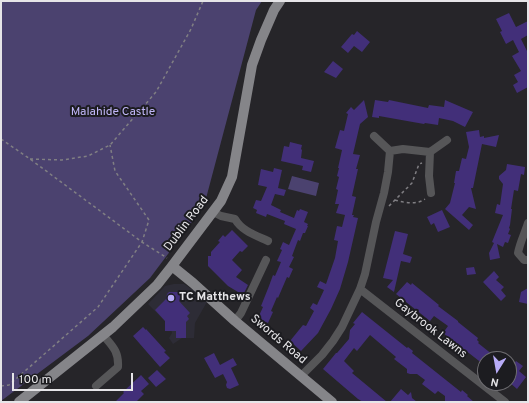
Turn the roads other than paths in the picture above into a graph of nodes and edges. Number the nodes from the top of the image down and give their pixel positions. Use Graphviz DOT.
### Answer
graph roads {
  1 [pos="280,1"];
  2 [pos="374,136"];
  3 [pos="447,140"];
  4 [pos="390,151"];
  5 [pos="430,152"];
  6 [pos="431,193"];
  7 [pos="212,212"];
  8 [pos="528,223"];
  9 [pos="268,241"];
  10 [pos="266,260"];
  11 [pos="528,260"];
  12 [pos="172,266"];
  13 [pos="360,290"];
  14 [pos="235,321"];
  15 [pos="103,335"];
  16 [pos="301,376"];
  17 [pos="96,386"];
  18 [pos="19,402"];
  19 [pos="332,402"];
  20 [pos="505,402"];
  1 -- 7 [label="main road, Dublin Road"];
  2 -- 4 [label="street"];
  3 -- 5 [label="street"];
  4 -- 5 [label="street"];
  4 -- 13 [label="street"];
  5 -- 6 [label="street"];
  7 -- 9 [label="street"];
  7 -- 12 [label="main road, Dublin Road"];
  8 -- 11 [label="street"];
  10 -- 14 [label="street"];
  12 -- 14 [label="main road, Swords Road"];
  12 -- 15 [label="main road, Dublin Road"];
  13 -- 16 [label="street"];
  13 -- 20 [label="street, Gaybrook Lawns"];
  14 -- 16 [label="main road, Swords Road"];
  15 -- 17 [label="street"];
  15 -- 18 [label="main road, Dublin Road"];
  16 -- 19 [label="main road, Swords Road"];
}
